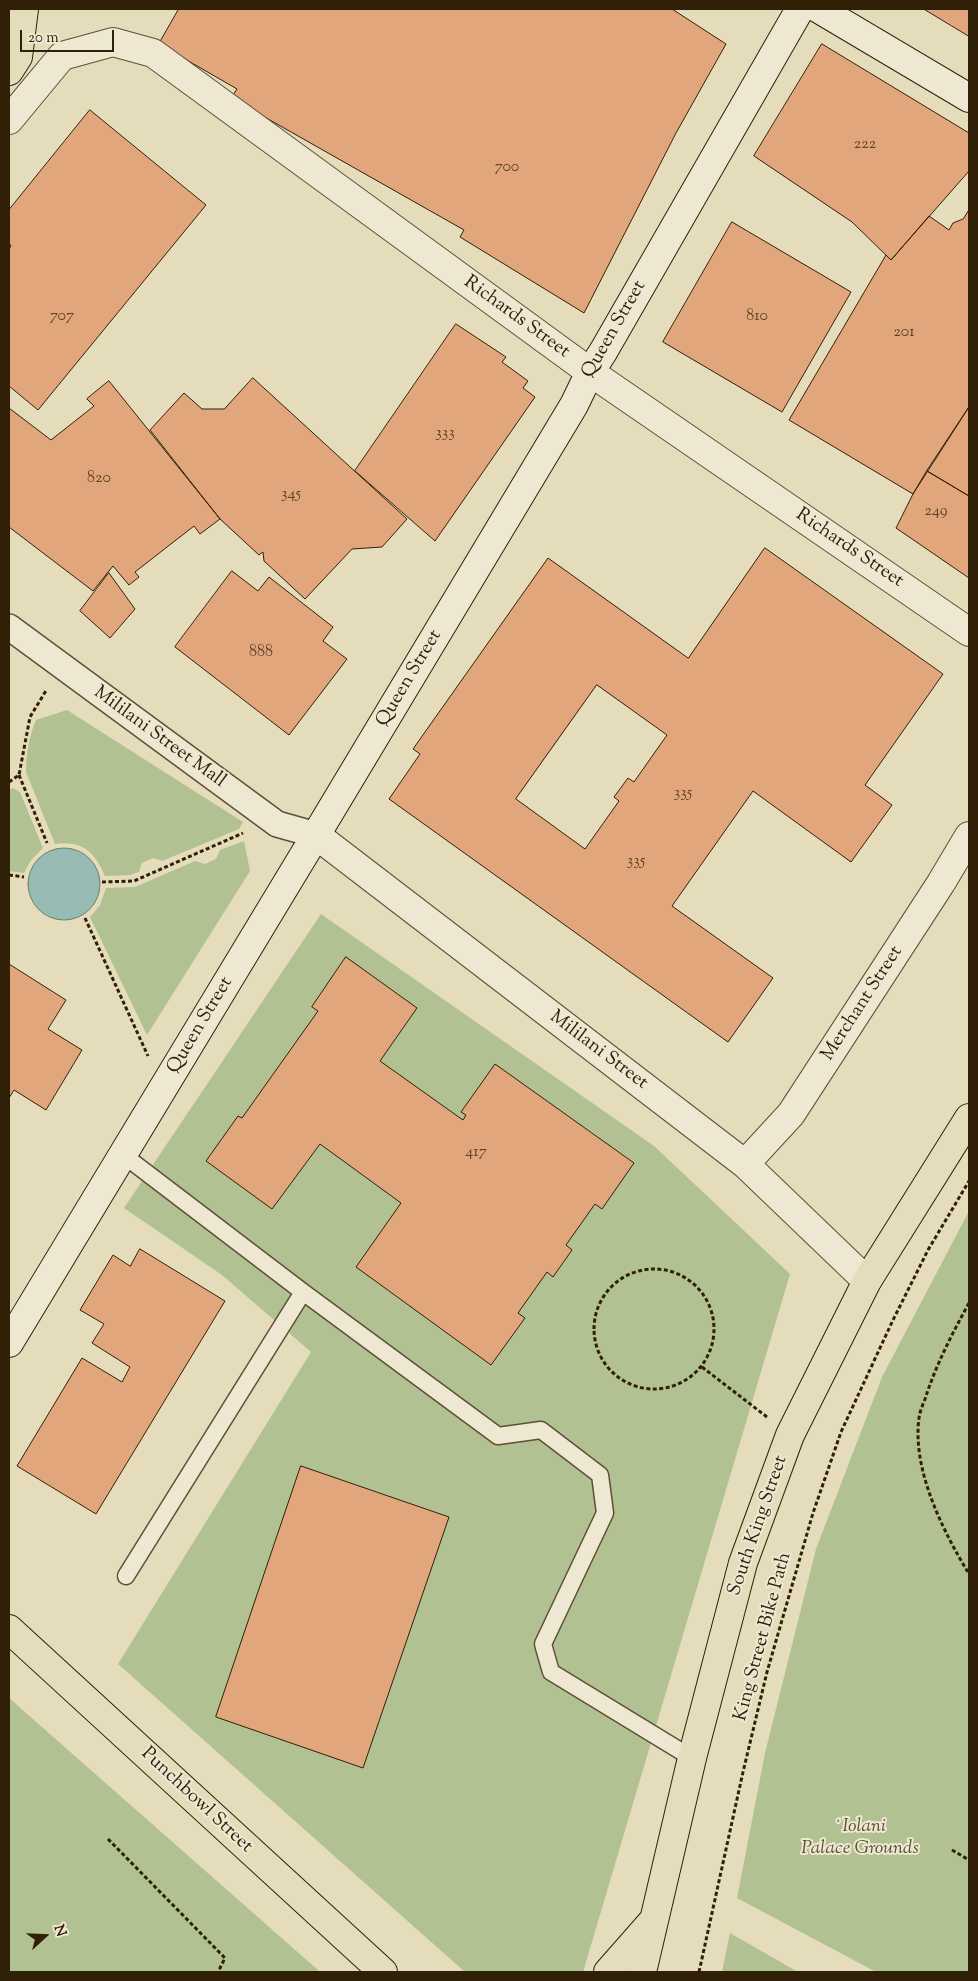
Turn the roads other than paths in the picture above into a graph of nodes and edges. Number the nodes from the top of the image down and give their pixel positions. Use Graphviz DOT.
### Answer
graph roads {
  1 [pos="24,9"];
  2 [pos="800,9"];
  3 [pos="819,9"];
  4 [pos="9,71"];
  5 [pos="969,98"];
  6 [pos="9,120"];
  7 [pos="590,372"];
  8 [pos="9,627"];
  9 [pos="969,632"];
  10 [pos="316,836"];
  11 [pos="969,836"];
  12 [pos="969,1118"];
  13 [pos="122,1154"];
  14 [pos="745,1164"];
  15 [pos="867,1281"];
  16 [pos="303,1292"];
  17 [pos="9,1343"];
  18 [pos="126,1576"];
  19 [pos="9,1628"];
  20 [pos="692,1758"];
  21 [pos="653,1921"];
  22 [pos="382,1972"];
  23 [pos="608,1972"];
  24 [pos="642,1972"];
  1 -- 4 [label="main road"];
  2 -- 7 [label="street, Queen Street"];
  3 -- 5 [label="street"];
  6 -- 7 [label="street, Richards Street"];
  7 -- 9 [label="street, Richards Street"];
  7 -- 10 [label="street, Queen Street"];
  8 -- 10 [label="street, Mililani Street Mall"];
  10 -- 13 [label="street, Queen Street"];
  10 -- 14 [label="street, Mililani Street"];
  11 -- 14 [label="street, Merchant Street"];
  12 -- 15 [label="main road, South King Street"];
  13 -- 16 [label="lane"];
  13 -- 17 [label="street, Queen Street"];
  14 -- 15 [label="street, Mililani Street"];
  15 -- 20 [label="main road, South King Street"];
  16 -- 18 [label="lane"];
  16 -- 20 [label="lane"];
  19 -- 22 [label="main road, Punchbowl Street"];
  20 -- 21 [label="main road, South King Street"];
  21 -- 23 [label="main road"];
  21 -- 24 [label="main road, South King Street"];
}
